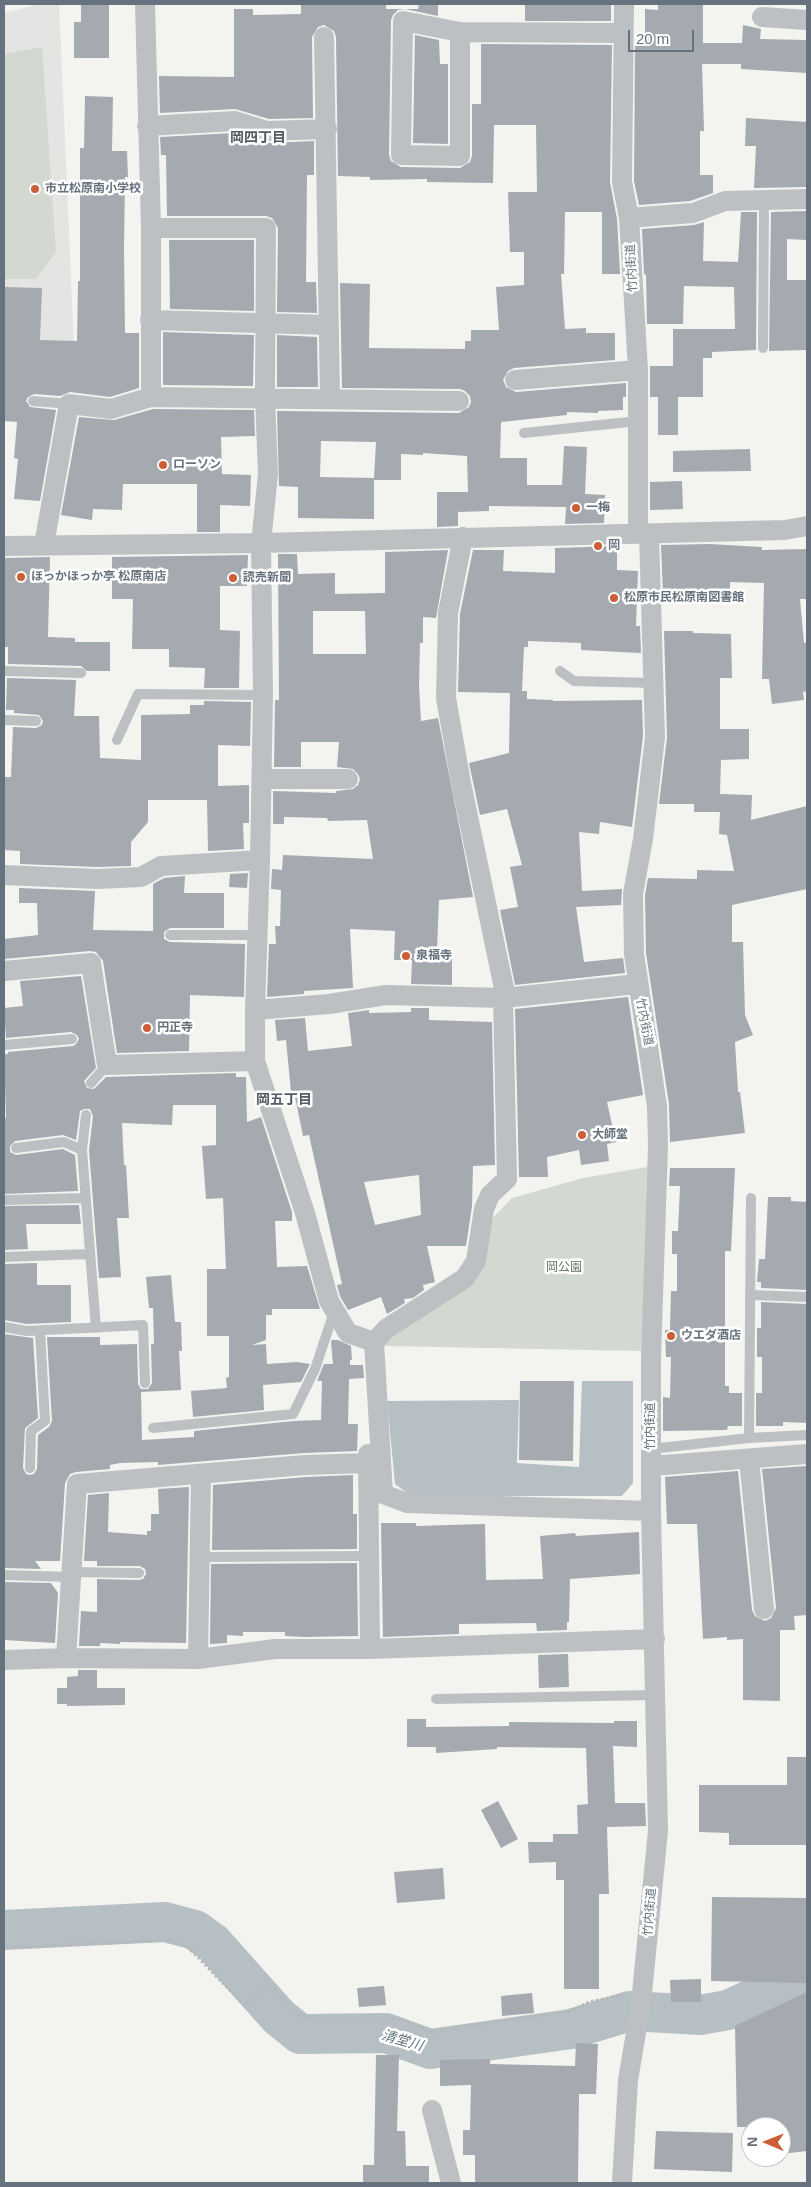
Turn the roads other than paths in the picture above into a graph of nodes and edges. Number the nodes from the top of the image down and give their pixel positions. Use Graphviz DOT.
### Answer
graph roads {
  1 [pos="145,4"];
  2 [pos="624,4"];
  3 [pos="762,17"];
  4 [pos="807,20"];
  5 [pos="460,32"];
  6 [pos="622,33"];
  7 [pos="324,38"];
  8 [pos="147,126"];
  9 [pos="327,128"];
  10 [pos="764,199"];
  11 [pos="807,199"];
  12 [pos="629,218"];
  13 [pos="151,228"];
  14 [pos="150,320"];
  15 [pos="266,323"];
  16 [pos="329,325"];
  17 [pos="763,348"];
  18 [pos="638,370"];
  19 [pos="515,380"];
  20 [pos="151,397"];
  21 [pos="265,398"];
  22 [pos="330,399"];
  23 [pos="33,401"];
  24 [pos="459,401"];
  25 [pos="69,404"];
  26 [pos="638,420"];
  27 [pos="524,432"];
  28 [pos="807,526"];
  29 [pos="643,534"];
  30 [pos="463,537"];
  31 [pos="261,543"];
  32 [pos="44,544"];
  33 [pos="4,546"];
  34 [pos="4,671"];
  35 [pos="560,671"];
  36 [pos="81,673"];
  37 [pos="653,683"];
  38 [pos="263,695"];
  39 [pos="4,720"];
  40 [pos="36,721"];
  41 [pos="117,740"];
  42 [pos="262,779"];
  43 [pos="348,779"];
  44 [pos="260,860"];
  45 [pos="4,875"];
  46 [pos="170,935"];
  47 [pos="258,935"];
  48 [pos="4,971"];
  49 [pos="637,984"];
  50 [pos="505,998"];
  51 [pos="254,1010"];
  52 [pos="72,1039"];
  53 [pos="4,1045"];
  54 [pos="255,1061"];
  55 [pos="107,1065"];
  56 [pos="91,1083"];
  57 [pos="86,1116"];
  58 [pos="16,1148"];
  59 [pos="82,1150"];
  60 [pos="86,1198"];
  61 [pos="751,1198"];
  62 [pos="6,1200"];
  63 [pos="90,1254"];
  64 [pos="4,1257"];
  65 [pos="750,1295"];
  66 [pos="807,1297"];
  67 [pos="334,1312"];
  68 [pos="4,1327"];
  69 [pos="96,1328"];
  70 [pos="40,1331"];
  71 [pos="374,1342"];
  72 [pos="145,1383"];
  73 [pos="377,1404"];
  74 [pos="153,1428"];
  75 [pos="807,1435"];
  76 [pos="749,1438"];
  77 [pos="807,1454"];
  78 [pos="651,1457"];
  79 [pos="749,1459"];
  80 [pos="368,1463"];
  81 [pos="30,1468"];
  82 [pos="201,1474"];
  83 [pos="651,1511"];
  84 [pos="369,1556"];
  85 [pos="200,1557"];
  86 [pos="139,1573"];
  87 [pos="70,1574"];
  88 [pos="4,1575"];
  89 [pos="764,1609"];
  90 [pos="654,1639"];
  91 [pos="370,1649"];
  92 [pos="66,1658"];
  93 [pos="4,1660"];
  94 [pos="198,1660"];
  95 [pos="656,1695"];
  96 [pos="436,1699"];
  97 [pos="432,2110"];
  98 [pos="451,2183"];
  99 [pos="622,2183"];
  1 -- 8 [label="street"];
  2 -- 6 [label="street, 竹内街道"];
  3 -- 4 [label="street"];
  5 -- 5 [label="street"];
  5 -- 6 [label="street"];
  6 -- 12 [label="street, 竹内街道"];
  7 -- 9 [label="street"];
  8 -- 9 [label="street"];
  8 -- 13 [label="street"];
  9 -- 16 [label="street"];
  10 -- 11 [label="street"];
  10 -- 12 [label="street"];
  10 -- 17 [label="lane"];
  12 -- 18 [label="street, 竹内街道"];
  13 -- 14 [label="street"];
  13 -- 15 [label="street"];
  14 -- 15 [label="street"];
  14 -- 20 [label="street"];
  15 -- 16 [label="street"];
  15 -- 21 [label="street"];
  16 -- 22 [label="street"];
  18 -- 19 [label="street"];
  18 -- 26 [label="street, 竹内街道"];
  20 -- 21 [label="street"];
  20 -- 25 [label="street"];
  21 -- 22 [label="street"];
  21 -- 31 [label="street"];
  22 -- 24 [label="street"];
  23 -- 25 [label="lane"];
  25 -- 32 [label="street"];
  26 -- 27 [label="lane"];
  26 -- 29 [label="street, 竹内街道"];
  28 -- 29 [label="street"];
  29 -- 30 [label="street"];
  29 -- 37 [label="street, 竹内街道"];
  30 -- 31 [label="street"];
  30 -- 50 [label="street"];
  31 -- 32 [label="street"];
  31 -- 38 [label="street"];
  32 -- 33 [label="street"];
  34 -- 36 [label="lane"];
  35 -- 37 [label="lane"];
  37 -- 49 [label="street, 竹内街道"];
  38 -- 41 [label="lane"];
  38 -- 42 [label="street"];
  39 -- 40 [label="lane"];
  42 -- 43 [label="street"];
  42 -- 44 [label="street"];
  44 -- 45 [label="street"];
  44 -- 47 [label="street"];
  46 -- 47 [label="lane"];
  47 -- 51 [label="street"];
  48 -- 55 [label="street"];
  49 -- 50 [label="street"];
  49 -- 78 [label="street, 竹内街道"];
  50 -- 51 [label="street"];
  50 -- 71 [label="street"];
  51 -- 54 [label="street"];
  52 -- 53 [label="lane"];
  54 -- 55 [label="street"];
  54 -- 67 [label="street"];
  55 -- 56 [label="lane"];
  57 -- 59 [label="lane"];
  58 -- 59 [label="lane"];
  59 -- 60 [label="lane"];
  60 -- 62 [label="lane"];
  60 -- 63 [label="lane"];
  61 -- 65 [label="lane"];
  63 -- 64 [label="lane"];
  63 -- 69 [label="lane"];
  65 -- 66 [label="lane"];
  65 -- 76 [label="lane"];
  67 -- 71 [label="street"];
  67 -- 74 [label="lane"];
  68 -- 70 [label="lane"];
  69 -- 70 [label="lane"];
  69 -- 72 [label="lane"];
  70 -- 81 [label="lane"];
  71 -- 73 [label="street"];
  73 -- 80 [label="street"];
  73 -- 83 [label="street"];
  75 -- 76 [label="lane"];
  76 -- 78 [label="lane"];
  77 -- 79 [label="street"];
  78 -- 79 [label="street"];
  78 -- 83 [label="street, 竹内街道"];
  79 -- 89 [label="street"];
  80 -- 82 [label="street"];
  80 -- 84 [label="street"];
  82 -- 85 [label="street"];
  82 -- 87 [label="street"];
  83 -- 90 [label="street, 竹内街道"];
  84 -- 85 [label="lane"];
  84 -- 91 [label="street"];
  85 -- 94 [label="street"];
  86 -- 87 [label="lane"];
  87 -- 88 [label="lane"];
  87 -- 92 [label="street"];
  90 -- 91 [label="street"];
  90 -- 95 [label="street, 竹内街道"];
  91 -- 94 [label="street"];
  92 -- 93 [label="street"];
  92 -- 94 [label="street"];
  95 -- 96 [label="lane"];
  95 -- 99 [label="street, 竹内街道"];
  97 -- 98 [label="street"];
}
